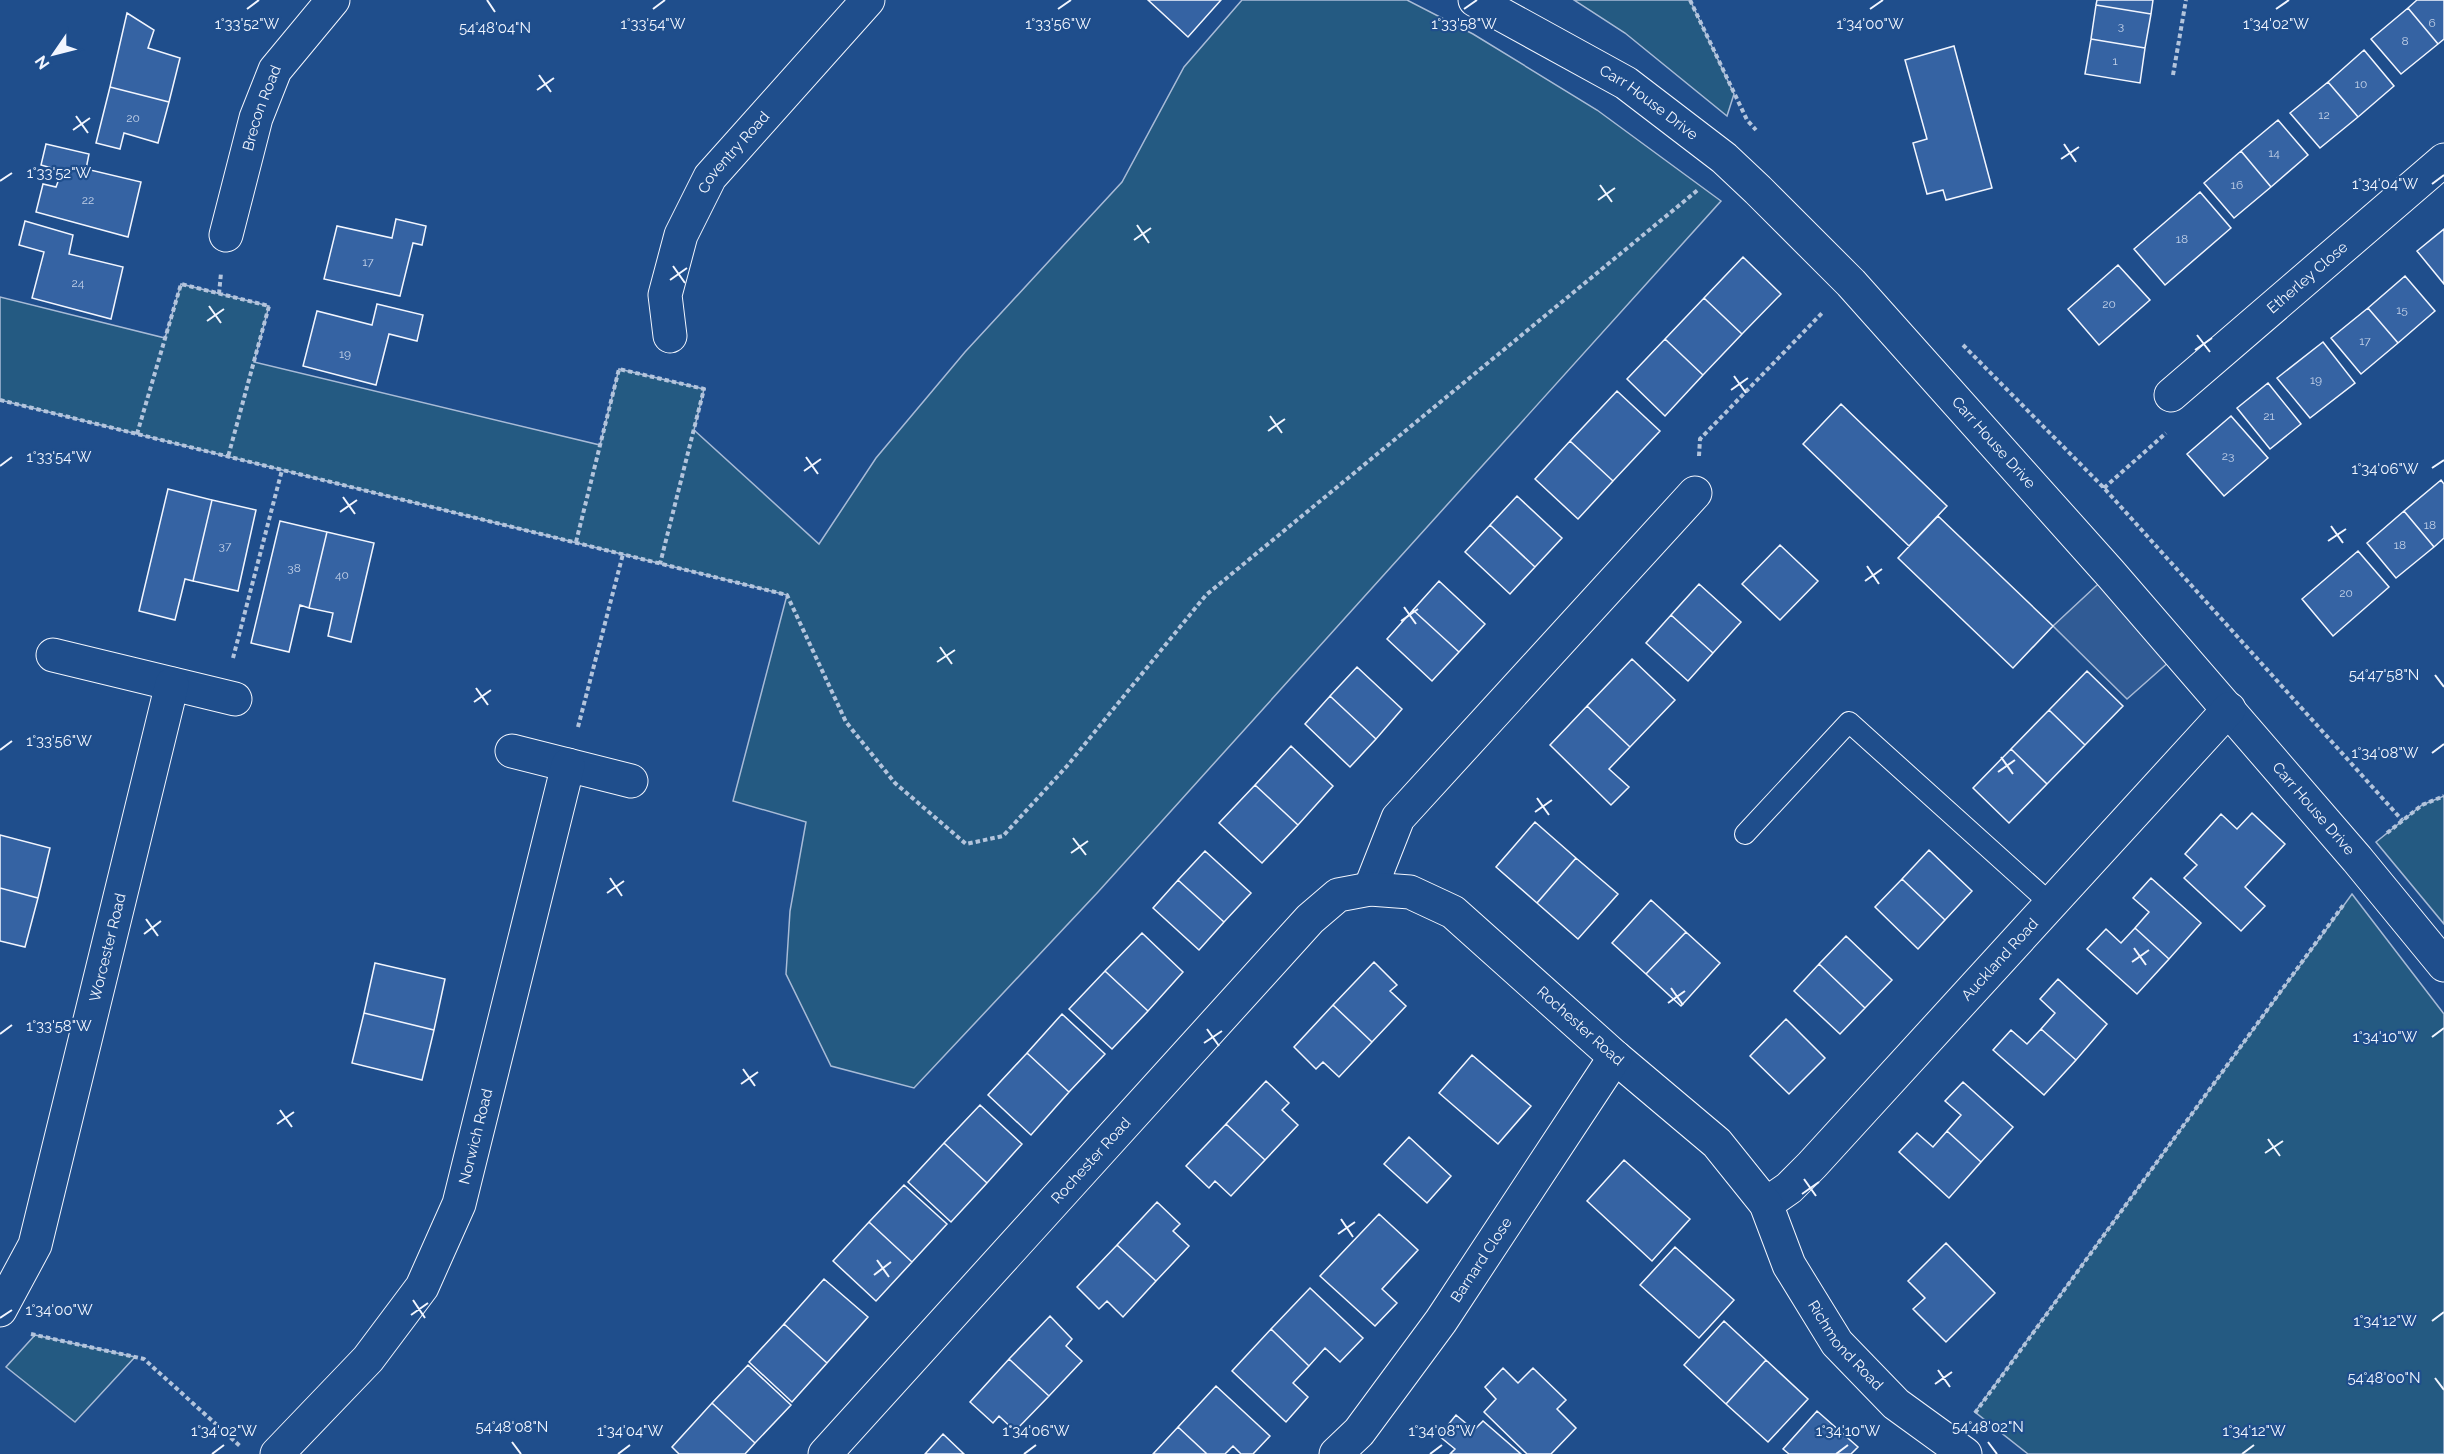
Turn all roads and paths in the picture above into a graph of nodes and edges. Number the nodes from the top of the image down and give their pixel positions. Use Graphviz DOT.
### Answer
graph roads {
  1 [pos="333,0"];
  2 [pos="868,0"];
  3 [pos="1475,0"];
  4 [pos="1690,0"];
  5 [pos="2186,0"];
  6 [pos="2173,75"];
  7 [pos="1762,137"];
  8 [pos="1724,158"];
  9 [pos="2444,160"];
  10 [pos="226,235"];
  11 [pos="1851,283"];
  12 [pos="670,336"];
  13 [pos="1960,342"];
  14 [pos="2171,395"];
  15 [pos="0,400"];
  16 [pos="137,434"];
  17 [pos="228,457"];
  18 [pos="282,470"];
  19 [pos="2104,488"];
  20 [pos="1695,493"];
  21 [pos="576,543"];
  22 [pos="623,554"];
  23 [pos="660,564"];
  24 [pos="53,655"];
  25 [pos="172,684"];
  26 [pos="229,698"];
  27 [pos="2229,709"];
  28 [pos="512,751"];
  29 [pos="568,765"];
  30 [pos="631,781"];
  31 [pos="2444,796"];
  32 [pos="1745,834"];
  33 [pos="2370,874"];
  34 [pos="1370,889"];
  35 [pos="2051,904"];
  36 [pos="2444,965"];
  37 [pos="1615,1057"];
  38 [pos="1766,1204"];
  39 [pos="0,1310"];
  40 [pos="26,1333"];
  41 [pos="241,1446"];
  42 [pos="1959,1450"];
  43 [pos="277,1454"];
  44 [pos="825,1454"];
  45 [pos="1336,1454"];
  1 -- 10 [label="street, Brecon Road"];
  2 -- 12 [label="street, Coventry Road"];
  3 -- 8 [label="street, Carr House Drive"];
  4 -- 7 [label="path"];
  5 -- 6 [label="path"];
  8 -- 11 [label="street, Carr House Drive"];
  8 -- 23 [label="path"];
  9 -- 14 [label="street, Etherley Close"];
  11 -- 20 [label="path"];
  11 -- 27 [label="street, Carr House Drive"];
  13 -- 19 [label="path"];
  14 -- 19 [label="path"];
  15 -- 16 [label="path"];
  16 -- 17 [label="path"];
  16 -- 17 [label="path"];
  17 -- 18 [label="path"];
  18 -- 21 [label="path"];
  18 -- 26 [label="path"];
  19 -- 31 [label="path"];
  20 -- 34 [label="street"];
  21 -- 22 [label="path"];
  21 -- 23 [label="path"];
  22 -- 23 [label="path"];
  22 -- 29 [label="path"];
  24 -- 25 [label="street"];
  25 -- 26 [label="street"];
  25 -- 39 [label="street, Worcester Road"];
  27 -- 33 [label="street, Carr House Drive"];
  27 -- 35 [label="street, Auckland Road"];
  28 -- 29 [label="street"];
  29 -- 30 [label="street"];
  29 -- 43 [label="street, Norwich Road"];
  32 -- 35 [label="lane"];
  33 -- 36 [label="street, Carr House Drive"];
  33 -- 42 [label="path"];
  34 -- 37 [label="street, Rochester Road"];
  34 -- 44 [label="street, Rochester Road"];
  35 -- 38 [label="street, Auckland Road"];
  37 -- 38 [label="street, Rochester Road"];
  37 -- 45 [label="street, Barnard Close"];
  38 -- 42 [label="street, Richmond Road"];
  40 -- 41 [label="path"];
}
